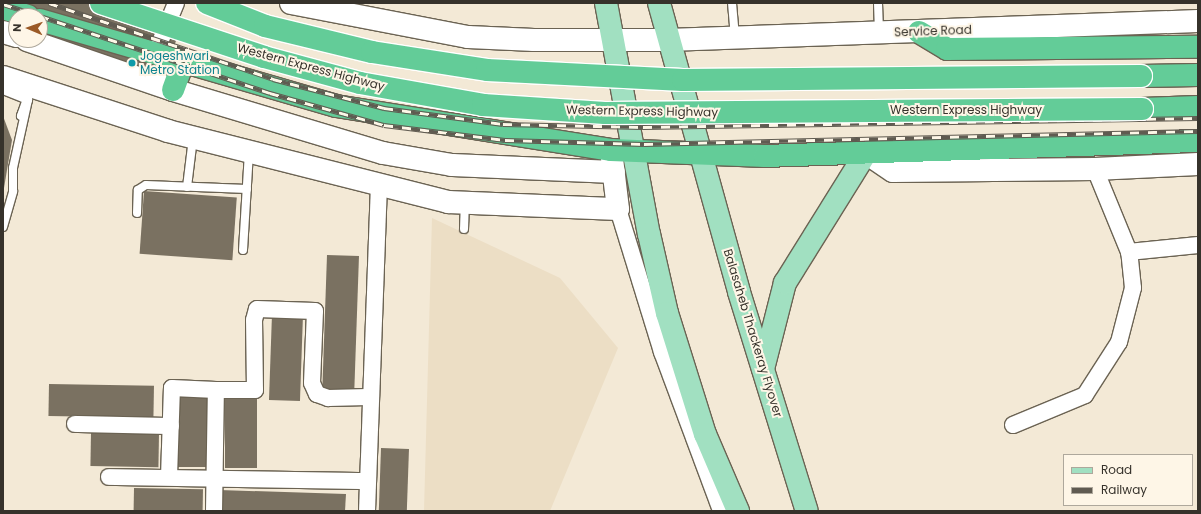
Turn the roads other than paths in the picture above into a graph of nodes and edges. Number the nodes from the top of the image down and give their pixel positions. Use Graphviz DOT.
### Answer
graph roads {
  1 [pos="101,3"];
  2 [pos="176,3"];
  3 [pos="206,3"];
  4 [pos="291,3"];
  5 [pos="606,3"];
  6 [pos="659,3"];
  7 [pos="732,3"];
  8 [pos="878,3"];
  9 [pos="1198,21"];
  10 [pos="48,22"];
  11 [pos="918,32"];
  12 [pos="879,33"];
  13 [pos="735,38"];
  14 [pos="668,40"];
  15 [pos="614,41"];
  16 [pos="1198,46"];
  17 [pos="48,47"];
  18 [pos="156,52"];
  19 [pos="184,60"];
  20 [pos="1198,75"];
  21 [pos="3,77"];
  22 [pos="3,90"];
  23 [pos="173,90"];
  24 [pos="30,93"];
  25 [pos="1198,107"];
  26 [pos="193,138"];
  27 [pos="1198,141"];
  28 [pos="611,150"];
  29 [pos="249,152"];
  30 [pos="636,152"];
  31 [pos="866,153"];
  32 [pos="701,155"];
  33 [pos="976,159"];
  34 [pos="1198,164"];
  35 [pos="1095,169"];
  36 [pos="614,172"];
  37 [pos="379,185"];
  38 [pos="187,187"];
  39 [pos="246,189"];
  40 [pos="465,203"];
  41 [pos="618,209"];
  42 [pos="137,213"];
  43 [pos="3,227"];
  44 [pos="464,229"];
  45 [pos="1198,245"];
  46 [pos="243,250"];
  47 [pos="1129,252"];
  48 [pos="763,369"];
  49 [pos="216,390"];
  50 [pos="368,397"];
  51 [pos="75,424"];
  52 [pos="1012,425"];
  53 [pos="171,426"];
  54 [pos="109,477"];
  55 [pos="169,477"];
  56 [pos="214,478"];
  57 [pos="367,481"];
  58 [pos="214,511"];
  59 [pos="366,511"];
  60 [pos="721,511"];
  61 [pos="738,511"];
  62 [pos="807,511"];
  1 -- 25 [label="highway, Western Express Highway, bridge"];
  2 -- 18 [label="street"];
  3 -- 20 [label="highway, bridge"];
  4 -- 15 [label="street, Service Road"];
  5 -- 15 [label="main road"];
  6 -- 14 [label="main road, Balasaheb Thackeray Flyover"];
  7 -- 13 [label="lane"];
  8 -- 12 [label="lane"];
  9 -- 11 [label="street, Service Road"];
  10 -- 18 [label="highway"];
  11 -- 12 [label="street, Service Road"];
  11 -- 16 [label="highway"];
  12 -- 13 [label="street, Service Road"];
  13 -- 14 [label="street, Service Road"];
  14 -- 15 [label="street, Service Road"];
  14 -- 32 [label="main road, Balasaheb Thackeray Flyover"];
  15 -- 30 [label="main road"];
  17 -- 23 [label="street"];
  18 -- 19 [label="highway"];
  19 -- 23 [label="highway"];
  19 -- 28 [label="highway"];
  21 -- 24 [label="street"];
  22 -- 24 [label="lane"];
  23 -- 36 [label="street"];
  24 -- 26 [label="street"];
  24 -- 43 [label="lane"];
  26 -- 29 [label="street"];
  26 -- 38 [label="lane"];
  27 -- 33 [label="highway"];
  28 -- 30 [label="highway"];
  28 -- 36 [label="street"];
  29 -- 37 [label="street"];
  29 -- 39 [label="lane"];
  30 -- 32 [label="highway"];
  30 -- 61 [label="main road"];
  31 -- 32 [label="highway"];
  31 -- 33 [label="highway"];
  31 -- 48 [label="main road"];
  32 -- 48 [label="main road, Balasaheb Thackeray Flyover"];
  33 -- 35 [label="street"];
  34 -- 35 [label="street"];
  35 -- 47 [label="street"];
  36 -- 41 [label="street"];
  37 -- 40 [label="street"];
  37 -- 50 [label="street"];
  38 -- 39 [label="lane"];
  38 -- 42 [label="lane"];
  39 -- 46 [label="lane"];
  40 -- 41 [label="street"];
  40 -- 44 [label="lane"];
  41 -- 60 [label="street"];
  45 -- 47 [label="street"];
  47 -- 52 [label="street"];
  48 -- 62 [label="main road, Balasaheb Thackeray Flyover"];
  49 -- 50 [label="street"];
  49 -- 53 [label="street"];
  49 -- 56 [label="street"];
  50 -- 57 [label="street"];
  51 -- 53 [label="street"];
  53 -- 55 [label="street"];
  54 -- 55 [label="street"];
  55 -- 56 [label="street"];
  56 -- 57 [label="street"];
  56 -- 58 [label="street"];
  57 -- 59 [label="street"];
}
